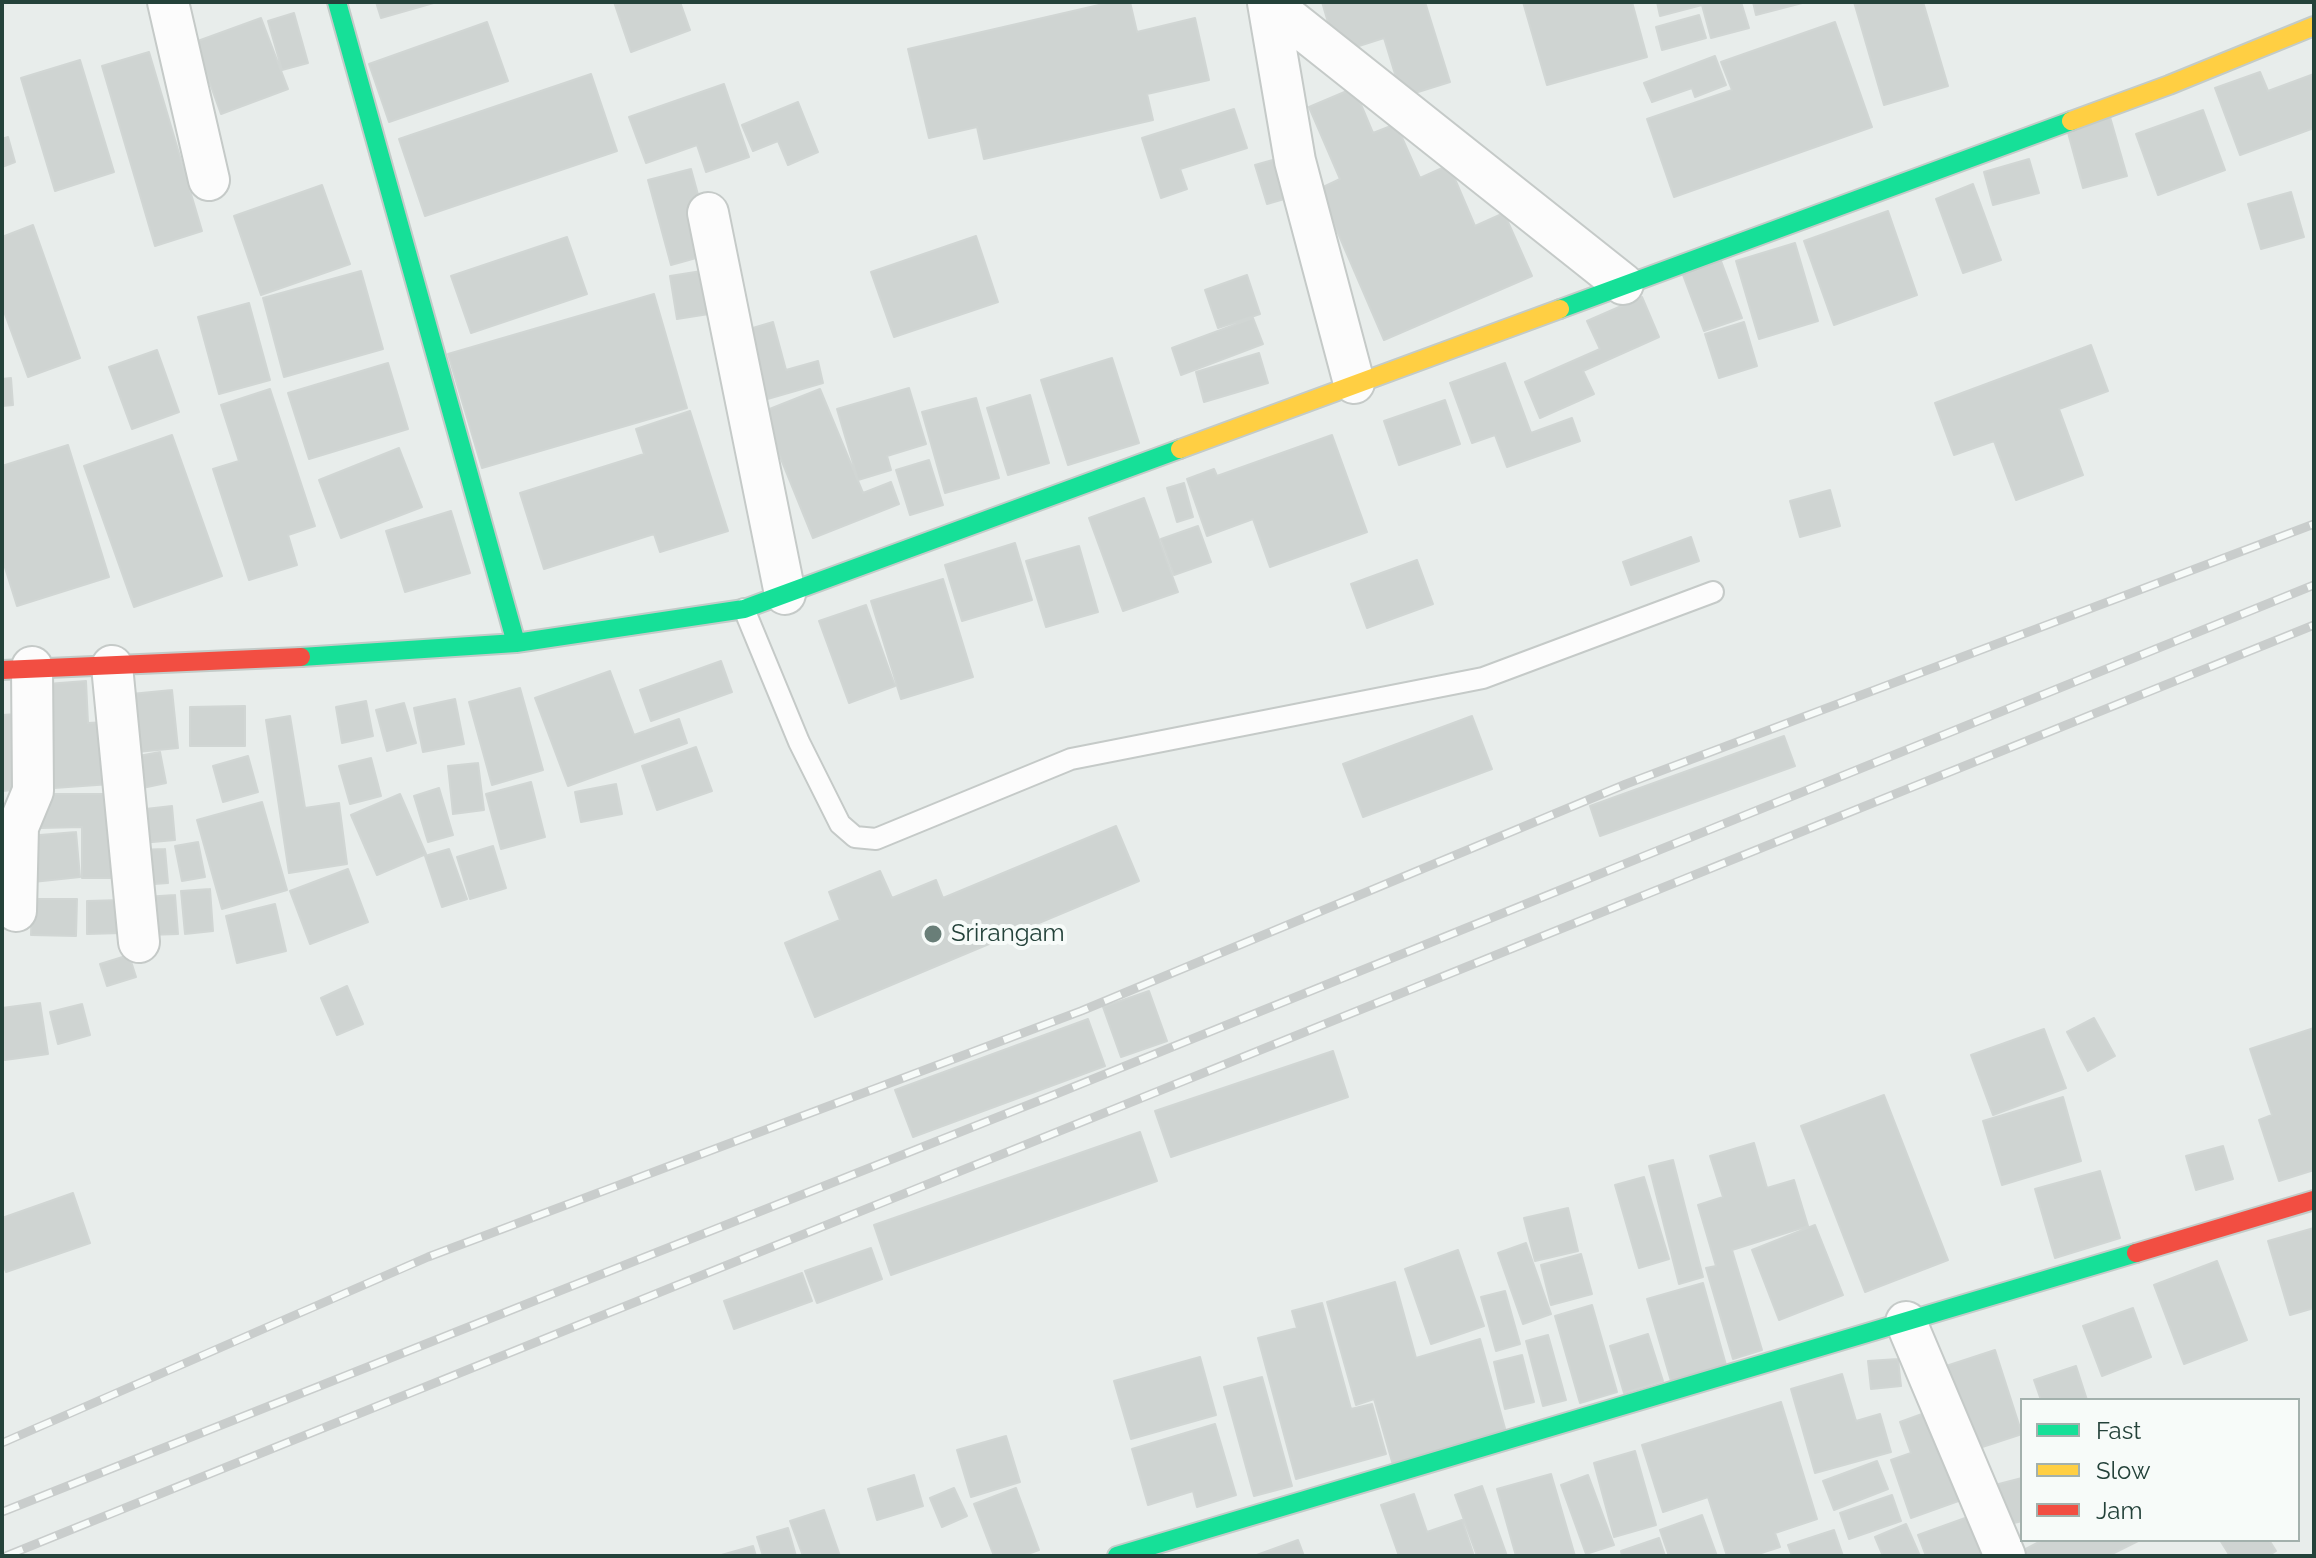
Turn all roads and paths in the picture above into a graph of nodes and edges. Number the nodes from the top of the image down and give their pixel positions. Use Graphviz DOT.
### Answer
graph roads {
  1 [pos="168,2"];
  2 [pos="337,2"];
  3 [pos="1268,2"];
  4 [pos="2314,26"];
  5 [pos="209,180"];
  6 [pos="708,213"];
  7 [pos="1623,284"];
  8 [pos="1354,383"];
  9 [pos="1713,592"];
  10 [pos="785,594"];
  11 [pos="744,609"];
  12 [pos="516,643"];
  13 [pos="112,666"];
  14 [pos="17,668"];
  15 [pos="16,911"];
  16 [pos="139,942"];
  17 [pos="2314,1200"];
  18 [pos="1906,1322"];
  19 [pos="1117,1556"];
  20 [pos="2005,1556"];
  1 -- 5 [label="street"];
  2 -- 12 [label="street"];
  3 -- 7 [label="street"];
  3 -- 8 [label="street"];
  4 -- 7 [label="street"];
  6 -- 10 [label="street"];
  7 -- 8 [label="street"];
  8 -- 10 [label="street"];
  9 -- 11 [label="lane"];
  10 -- 11 [label="street"];
  11 -- 12 [label="street"];
  12 -- 13 [label="street"];
  13 -- 14 [label="street"];
  13 -- 16 [label="street"];
  14 -- 15 [label="street"];
  17 -- 18 [label="street"];
  18 -- 19 [label="street"];
  18 -- 20 [label="street"];
}
